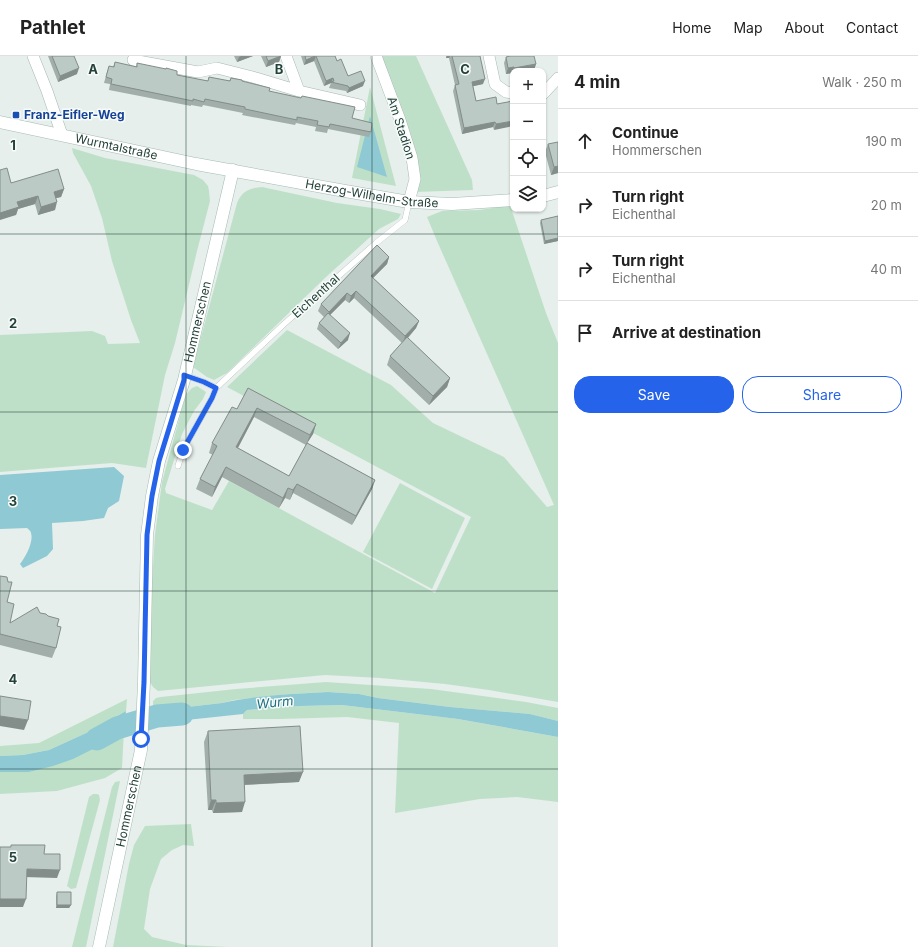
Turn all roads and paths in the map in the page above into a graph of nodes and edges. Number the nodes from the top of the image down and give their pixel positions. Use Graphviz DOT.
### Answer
graph roads {
  1 [pos="33,56"];
  2 [pos="286,56"];
  3 [pos="376,56"];
  4 [pos="489,56"];
  5 [pos="133,60"];
  6 [pos="161,61"];
  7 [pos="558,78"];
  8 [pos="299,91"];
  9 [pos="546,91"];
  10 [pos="510,93"];
  11 [pos="360,105"];
  12 [pos="0,122"];
  13 [pos="62,135"];
  14 [pos="233,170"];
  15 [pos="558,192"];
  16 [pos="546,195"];
  17 [pos="510,200"];
  18 [pos="409,202"];
  19 [pos="184,375"];
  20 [pos="216,388"];
  21 [pos="178,466"];
  22 [pos="99,947"];
  1 -- 13 [label="street"];
  2 -- 8 [label="street"];
  3 -- 18 [label="street, Am Stadion"];
  4 -- 10 [label="street"];
  5 -- 6 [label="street"];
  6 -- 8 [label="street"];
  7 -- 9 [label="street"];
  8 -- 11 [label="street"];
  12 -- 13 [label="main road, Wurmtalstraße"];
  13 -- 14 [label="main road, Wurmtalstraße"];
  14 -- 18 [label="main road, Herzog-Wilhelm-Straße"];
  14 -- 19 [label="main road, Hommerschen"];
  15 -- 16 [label="main road"];
  17 -- 18 [label="main road, Herzog-Wilhelm-Straße"];
  18 -- 20 [label="lane, Eichenthal"];
  19 -- 20 [label="lane"];
  19 -- 22 [label="main road, Hommerschen"];
  20 -- 21 [label="lane, Eichenthal"];
}
